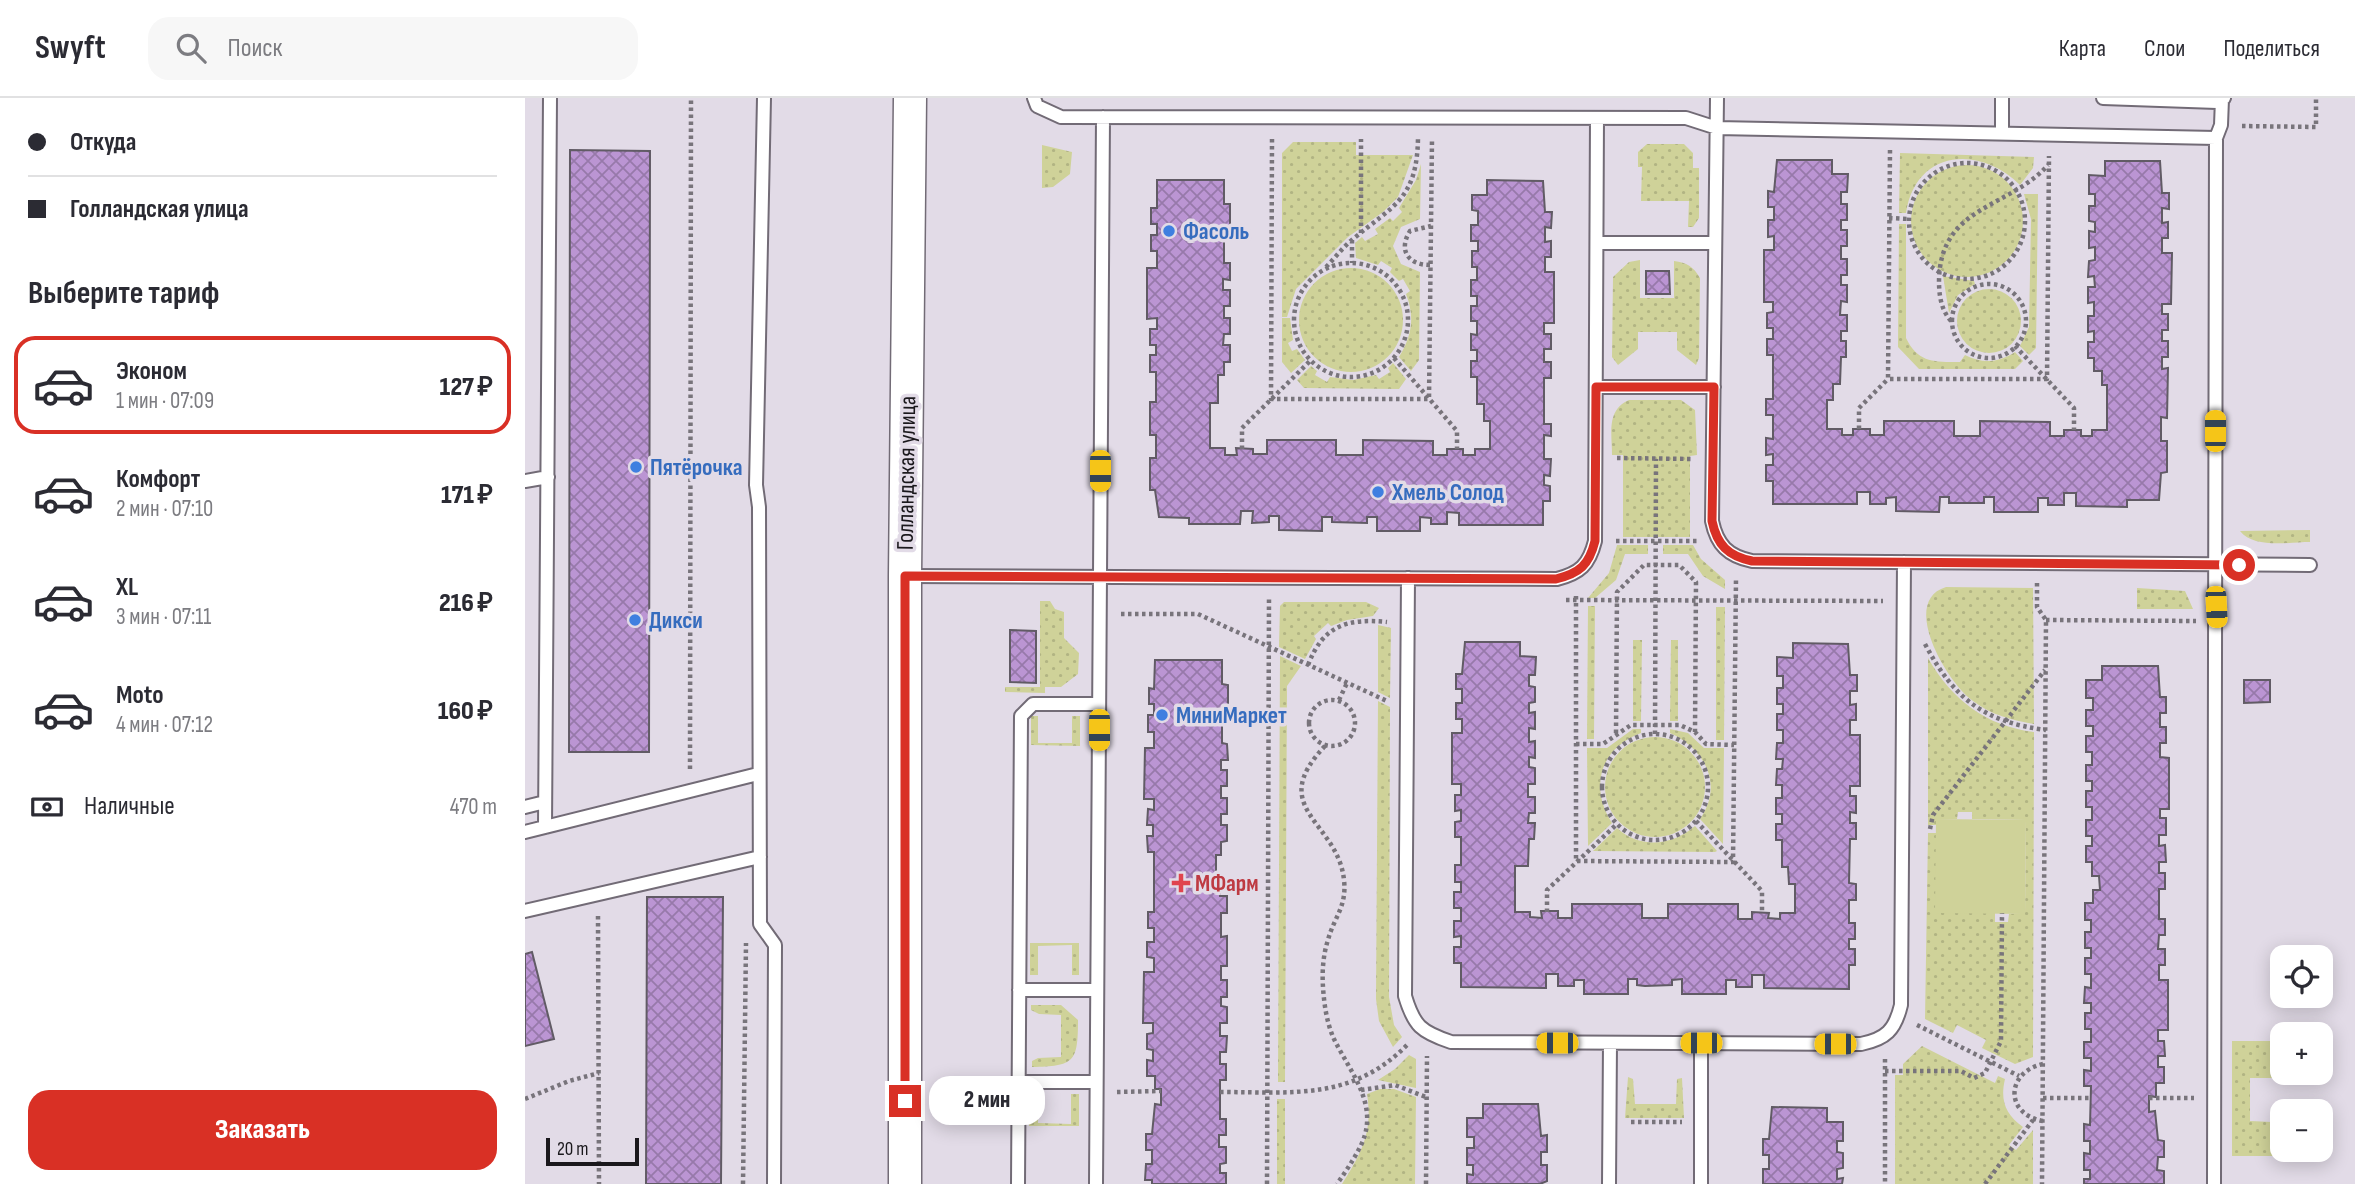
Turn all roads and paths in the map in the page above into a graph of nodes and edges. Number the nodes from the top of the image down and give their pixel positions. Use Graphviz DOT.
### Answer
graph roads {
  1 [pos="550,98"];
  2 [pos="691,98"];
  3 [pos="764,98"];
  4 [pos="910,98"];
  5 [pos="926,98"];
  6 [pos="1034,98"];
  7 [pos="1717,98"];
  8 [pos="2002,98"];
  9 [pos="2103,98"];
  10 [pos="2316,98"];
  11 [pos="2223,99"];
  12 [pos="1103,117"];
  13 [pos="1273,117"];
  14 [pos="1362,117"];
  15 [pos="1418,117"];
  16 [pos="1432,117"];
  17 [pos="1597,118"];
  18 [pos="2221,125"];
  19 [pos="1717,128"];
  20 [pos="1890,131"];
  21 [pos="2002,133"];
  22 [pos="2049,135"];
  23 [pos="2216,138"];
  24 [pos="2049,163"];
  25 [pos="2018,191"];
  26 [pos="1889,218"];
  27 [pos="1909,219"];
  28 [pos="1431,226"];
  29 [pos="1361,233"];
  30 [pos="1352,240"];
  31 [pos="1597,243"];
  32 [pos="1715,243"];
  33 [pos="1352,263"];
  34 [pos="1430,265"];
  35 [pos="1323,270"];
  36 [pos="1940,272"];
  37 [pos="1981,277"];
  38 [pos="1982,285"];
  39 [pos="1951,321"];
  40 [pos="2015,346"];
  41 [pos="1394,358"];
  42 [pos="1310,361"];
  43 [pos="1888,379"];
  44 [pos="2047,379"];
  45 [pos="1596,387"];
  46 [pos="1714,387"];
  47 [pos="1271,399"];
  48 [pos="1429,399"];
  49 [pos="1859,429"];
  50 [pos="2074,430"];
  51 [pos="1242,449"];
  52 [pos="1457,449"];
  53 [pos="1595,458"];
  54 [pos="1713,458"];
  55 [pos="1656,459"];
  56 [pos="548,477"];
  57 [pos="525,481"];
  58 [pos="1595,541"];
  59 [pos="1717,541"];
  60 [pos="1656,542"];
  61 [pos="1736,558"];
  62 [pos="1905,562"];
  63 [pos="2037,563"];
  64 [pos="2215,564"];
  65 [pos="1655,565"];
  66 [pos="2310,565"];
  67 [pos="1576,574"];
  68 [pos="914,577"];
  69 [pos="1100,577"];
  70 [pos="1269,578"];
  71 [pos="1408,579"];
  72 [pos="1616,599"];
  73 [pos="1655,599"];
  74 [pos="1696,600"];
  75 [pos="1735,600"];
  76 [pos="1904,601"];
  77 [pos="1576,602"];
  78 [pos="1100,613"];
  79 [pos="2046,620"];
  80 [pos="2217,621"];
  81 [pos="1408,628"];
  82 [pos="1904,642"];
  83 [pos="1269,647"];
  84 [pos="1308,664"];
  85 [pos="2046,669"];
  86 [pos="1347,682"];
  87 [pos="1339,700"];
  88 [pos="1099,704"];
  89 [pos="1407,710"];
  90 [pos="2003,721"];
  91 [pos="1654,725"];
  92 [pos="2046,730"];
  93 [pos="1695,732"];
  94 [pos="1616,733"];
  95 [pos="1655,734"];
  96 [pos="1576,744"];
  97 [pos="1734,745"];
  98 [pos="1325,746"];
  99 [pos="758,774"];
  100 [pos="690,791"];
  101 [pos="545,802"];
  102 [pos="525,807"];
  103 [pos="1696,821"];
  104 [pos="1616,824"];
  105 [pos="545,827"];
  106 [pos="1930,829"];
  107 [pos="525,832"];
  108 [pos="760,857"];
  109 [pos="1576,862"];
  110 [pos="1733,862"];
  111 [pos="598,894"];
  112 [pos="525,911"];
  113 [pos="1547,912"];
  114 [pos="1762,913"];
  115 [pos="2002,914"];
  116 [pos="746,941"];
  117 [pos="1019,990"];
  118 [pos="1097,990"];
  119 [pos="1896,1026"];
  120 [pos="1427,1034"];
  121 [pos="1882,1040"];
  122 [pos="1610,1043"];
  123 [pos="1701,1043"];
  124 [pos="1991,1062"];
  125 [pos="2043,1064"];
  126 [pos="1885,1070"];
  127 [pos="599,1073"];
  128 [pos="2019,1076"];
  129 [pos="1359,1081"];
  130 [pos="1018,1082"];
  131 [pos="1096,1087"];
  132 [pos="1361,1090"];
  133 [pos="1161,1091"];
  134 [pos="1220,1092"];
  135 [pos="1267,1092"];
  136 [pos="1426,1097"];
  137 [pos="2043,1098"];
  138 [pos="2091,1098"];
  139 [pos="2149,1098"];
  140 [pos="2215,1098"];
  141 [pos="525,1099"];
  142 [pos="2033,1119"];
  143 [pos="1609,1121"];
  144 [pos="2043,1121"];
  145 [pos="1701,1122"];
  146 [pos="599,1184"];
  147 [pos="743,1184"];
  148 [pos="774,1184"];
  149 [pos="905,1184"];
  150 [pos="923,1184"];
  151 [pos="1018,1184"];
  152 [pos="1095,1184"];
  153 [pos="1267,1184"];
  154 [pos="1337,1184"];
  155 [pos="1426,1184"];
  156 [pos="1609,1184"];
  157 [pos="1700,1184"];
  158 [pos="1885,1184"];
  159 [pos="1985,1184"];
  160 [pos="2042,1184"];
  161 [pos="2214,1184"];
  1 -- 56 [label="lane"];
  2 -- 100 [label="path"];
  3 -- 99 [label="lane"];
  4 -- 68 [label="street, Голландская улица"];
  5 -- 68 [label="street, Голландская улица"];
  6 -- 12 [label="lane"];
  7 -- 19 [label="lane"];
  8 -- 21 [label="lane"];
  9 -- 11 [label="lane"];
  10 -- 18 [label="path"];
  11 -- 18 [label="lane"];
  12 -- 13 [label="lane"];
  12 -- 69 [label="lane"];
  13 -- 14 [label="lane"];
  13 -- 47 [label="path"];
  14 -- 15 [label="lane"];
  14 -- 29 [label="path"];
  15 -- 16 [label="lane"];
  15 -- 29 [label="path"];
  16 -- 17 [label="lane"];
  16 -- 28 [label="path"];
  17 -- 19 [label="lane"];
  17 -- 31 [label="lane"];
  18 -- 23 [label="lane"];
  19 -- 20 [label="lane"];
  19 -- 32 [label="lane"];
  20 -- 21 [label="lane"];
  20 -- 26 [label="path"];
  21 -- 22 [label="lane"];
  22 -- 23 [label="lane"];
  22 -- 24 [label="path"];
  23 -- 64 [label="lane"];
  24 -- 25 [label="path"];
  24 -- 44 [label="path"];
  25 -- 27 [label="path"];
  25 -- 36 [label="path"];
  25 -- 37 [label="path"];
  26 -- 27 [label="path"];
  26 -- 43 [label="path"];
  27 -- 36 [label="path"];
  28 -- 34 [label="path"];
  28 -- 34 [label="path"];
  29 -- 30 [label="path"];
  30 -- 33 [label="path"];
  30 -- 35 [label="path"];
  31 -- 32 [label="lane"];
  31 -- 45 [label="lane"];
  32 -- 46 [label="lane"];
  33 -- 35 [label="path"];
  33 -- 41 [label="path"];
  34 -- 48 [label="path"];
  35 -- 42 [label="path"];
  36 -- 37 [label="path"];
  36 -- 39 [label="path"];
  37 -- 38 [label="path"];
  38 -- 39 [label="path"];
  38 -- 40 [label="path"];
  39 -- 40 [label="path"];
  40 -- 44 [label="path"];
  41 -- 42 [label="path"];
  41 -- 48 [label="path"];
  42 -- 47 [label="path"];
  43 -- 44 [label="path"];
  43 -- 49 [label="path"];
  44 -- 50 [label="path"];
  45 -- 46 [label="lane"];
  45 -- 53 [label="lane"];
  46 -- 54 [label="lane"];
  47 -- 48 [label="path"];
  47 -- 51 [label="path"];
  48 -- 52 [label="path"];
  53 -- 55 [label="path"];
  53 -- 58 [label="lane"];
  54 -- 55 [label="path"];
  54 -- 59 [label="lane"];
  55 -- 60 [label="path"];
  56 -- 57 [label="lane"];
  56 -- 101 [label="lane"];
  58 -- 60 [label="path"];
  58 -- 67 [label="lane"];
  59 -- 60 [label="path"];
  59 -- 61 [label="lane"];
  60 -- 65 [label="path"];
  61 -- 62 [label="lane"];
  61 -- 75 [label="path"];
  62 -- 63 [label="lane"];
  62 -- 76 [label="lane"];
  63 -- 64 [label="lane"];
  63 -- 79 [label="path"];
  64 -- 66 [label="lane"];
  64 -- 80 [label="lane"];
  65 -- 72 [label="path"];
  65 -- 73 [label="path"];
  65 -- 74 [label="path"];
  67 -- 71 [label="lane"];
  67 -- 77 [label="path"];
  68 -- 69 [label="lane"];
  68 -- 149 [label="street, Голландская улица"];
  68 -- 150 [label="street, Голландская улица"];
  69 -- 70 [label="lane"];
  69 -- 78 [label="lane"];
  70 -- 71 [label="lane"];
  70 -- 83 [label="path"];
  71 -- 81 [label="lane"];
  72 -- 73 [label="path"];
  72 -- 77 [label="path"];
  72 -- 94 [label="path"];
  73 -- 74 [label="path"];
  73 -- 91 [label="path"];
  74 -- 75 [label="path"];
  74 -- 93 [label="path"];
  75 -- 76 [label="path"];
  75 -- 97 [label="path"];
  76 -- 82 [label="lane"];
  77 -- 96 [label="path"];
  78 -- 83 [label="path"];
  78 -- 88 [label="lane"];
  79 -- 80 [label="path"];
  79 -- 85 [label="path"];
  80 -- 140 [label="lane"];
  81 -- 84 [label="path"];
  81 -- 89 [label="lane"];
  82 -- 90 [label="path"];
  82 -- 119 [label="lane"];
  83 -- 84 [label="path"];
  83 -- 135 [label="path"];
  84 -- 86 [label="path"];
  85 -- 90 [label="path"];
  85 -- 92 [label="path"];
  86 -- 87 [label="path"];
  86 -- 89 [label="path"];
  87 -- 98 [label="path"];
  87 -- 98 [label="path"];
  88 -- 117 [label="lane"];
  88 -- 118 [label="lane"];
  89 -- 120 [label="lane"];
  90 -- 92 [label="path"];
  90 -- 106 [label="path"];
  91 -- 93 [label="path"];
  91 -- 94 [label="path"];
  91 -- 95 [label="path"];
  92 -- 125 [label="path"];
  93 -- 97 [label="path"];
  94 -- 96 [label="path"];
  95 -- 103 [label="path"];
  95 -- 104 [label="path"];
  96 -- 109 [label="path"];
  97 -- 110 [label="path"];
  98 -- 129 [label="path"];
  99 -- 100 [label="lane"];
  99 -- 108 [label="lane"];
  100 -- 105 [label="lane"];
  101 -- 102 [label="lane"];
  101 -- 105 [label="lane"];
  103 -- 104 [label="path"];
  103 -- 110 [label="path"];
  104 -- 109 [label="path"];
  105 -- 107 [label="lane"];
  108 -- 111 [label="lane"];
  108 -- 148 [label="lane"];
  109 -- 110 [label="path"];
  109 -- 113 [label="path"];
  110 -- 114 [label="path"];
  111 -- 112 [label="lane"];
  111 -- 127 [label="path"];
  115 -- 124 [label="path"];
  116 -- 147 [label="path"];
  117 -- 118 [label="lane"];
  117 -- 130 [label="lane"];
  118 -- 131 [label="lane"];
  119 -- 121 [label="lane"];
  119 -- 124 [label="path"];
  120 -- 122 [label="lane"];
  120 -- 129 [label="path"];
  120 -- 136 [label="path"];
  121 -- 123 [label="lane"];
  121 -- 126 [label="path"];
  122 -- 123 [label="lane"];
  122 -- 143 [label="lane"];
  123 -- 145 [label="lane"];
  124 -- 126 [label="path"];
  124 -- 128 [label="path"];
  125 -- 128 [label="path"];
  125 -- 137 [label="path"];
  126 -- 158 [label="path"];
  127 -- 141 [label="path"];
  127 -- 146 [label="path"];
  128 -- 142 [label="path"];
  129 -- 132 [label="path"];
  129 -- 135 [label="path"];
  130 -- 131 [label="lane"];
  130 -- 151 [label="lane"];
  131 -- 133 [label="path"];
  131 -- 152 [label="lane"];
  132 -- 136 [label="path"];
  132 -- 154 [label="path"];
  134 -- 135 [label="path"];
  135 -- 153 [label="path"];
  136 -- 155 [label="path"];
  137 -- 138 [label="path"];
  137 -- 144 [label="path"];
  139 -- 140 [label="path"];
  140 -- 161 [label="lane"];
  142 -- 144 [label="path"];
  142 -- 159 [label="path"];
  143 -- 145 [label="path"];
  143 -- 156 [label="lane"];
  144 -- 160 [label="path"];
  145 -- 157 [label="lane"];
}
